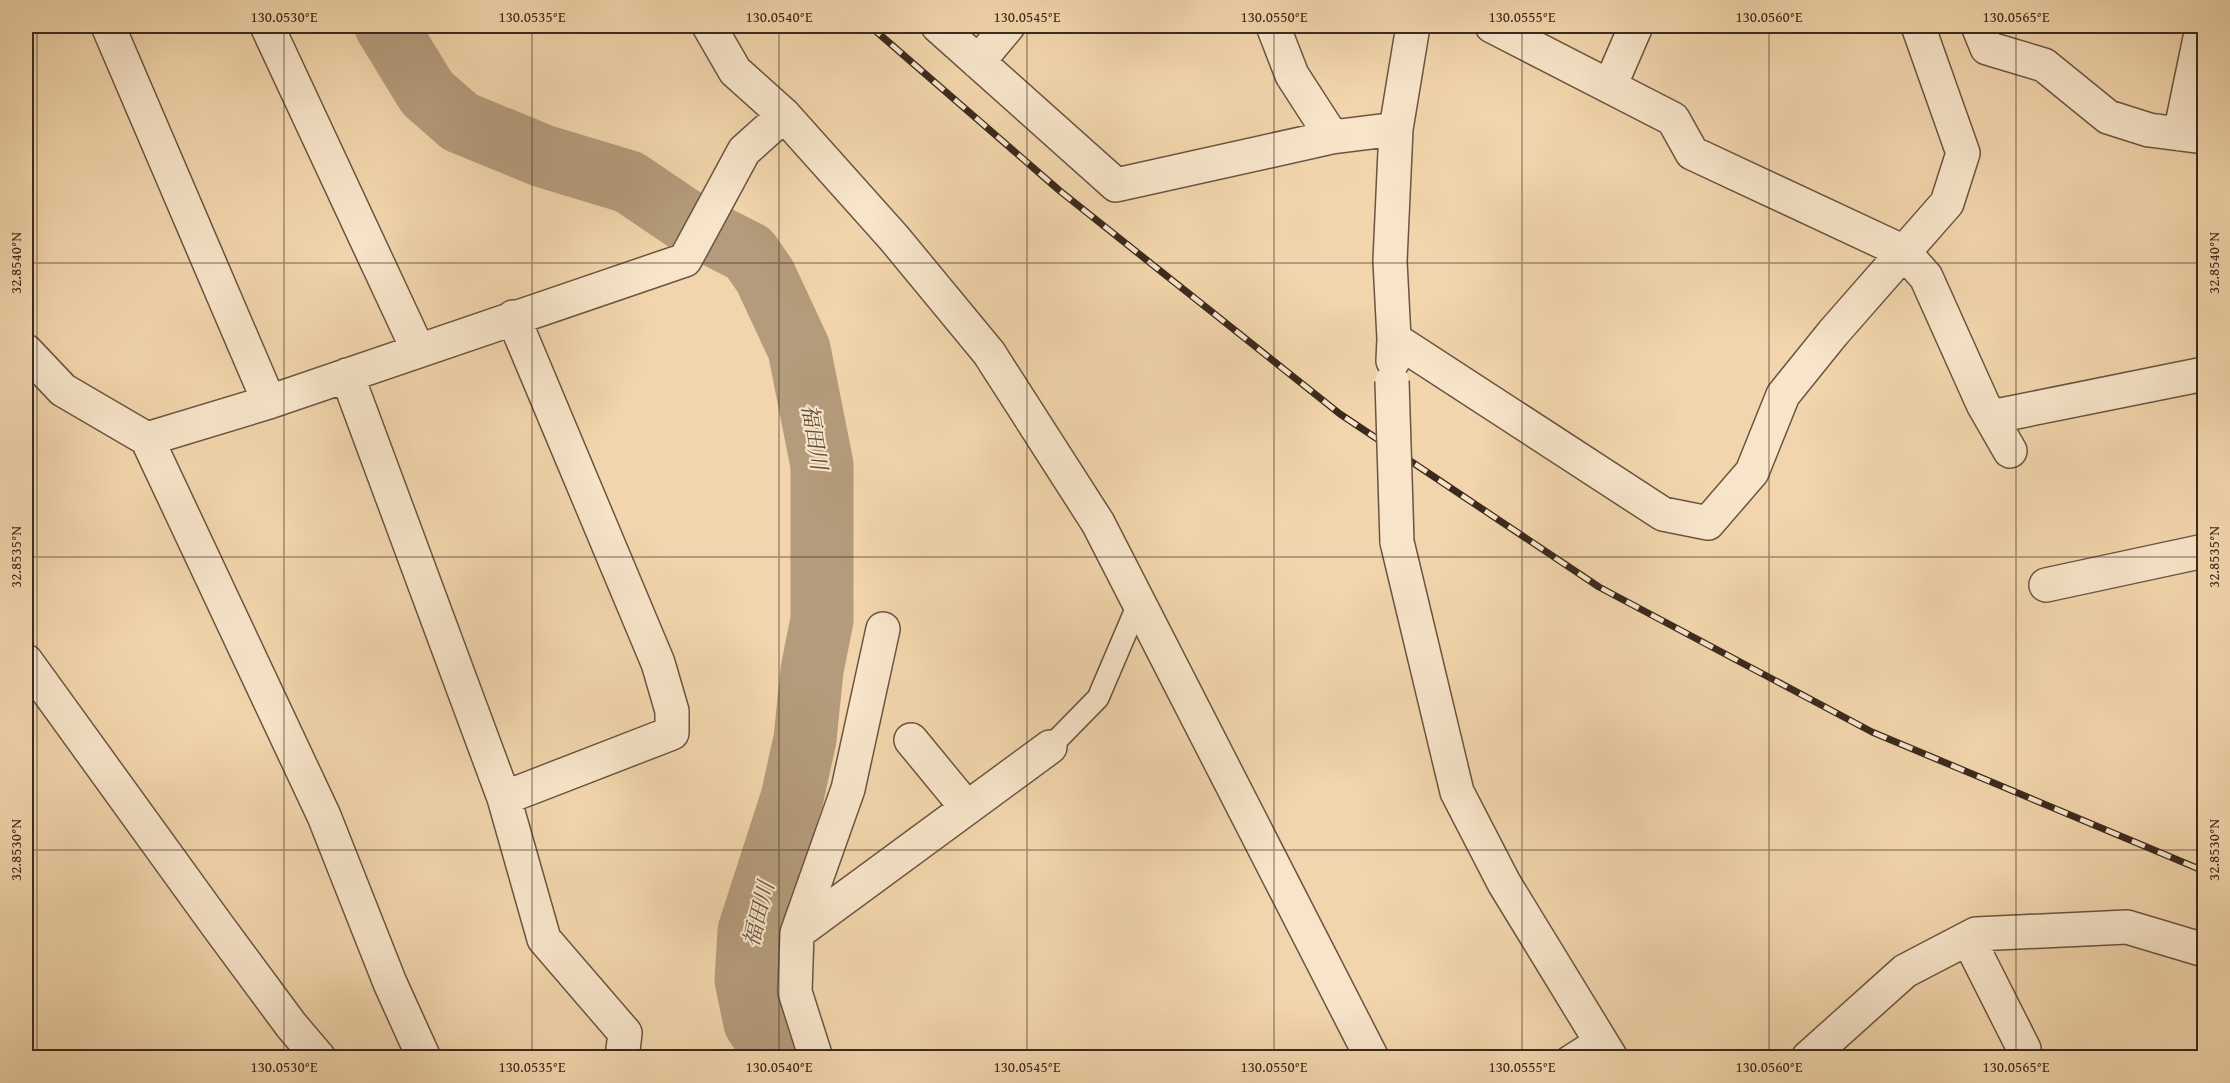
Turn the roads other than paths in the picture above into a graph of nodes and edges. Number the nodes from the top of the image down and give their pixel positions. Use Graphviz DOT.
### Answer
graph roads {
  1 [pos="108,26"];
  2 [pos="267,26"];
  3 [pos="710,26"];
  4 [pos="938,26"];
  5 [pos="1008,26"];
  6 [pos="1273,26"];
  7 [pos="1413,26"];
  8 [pos="1492,26"];
  9 [pos="1636,26"];
  10 [pos="1918,26"];
  11 [pos="1978,26"];
  12 [pos="2200,26"];
  13 [pos="978,62"];
  14 [pos="1610,86"];
  15 [pos="784,115"];
  16 [pos="1396,129"];
  17 [pos="2192,136"];
  18 [pos="1332,137"];
  19 [pos="1904,252"];
  20 [pos="513,317"];
  21 [pos="1394,339"];
  22 [pos="418,350"];
  23 [pos="26,351"];
  24 [pos="2205,374"];
  25 [pos="347,375"];
  26 [pos="269,402"];
  27 [pos="1991,417"];
  28 [pos="147,439"];
  29 [pos="2010,450"];
  30 [pos="2205,551"];
  31 [pos="2046,585"];
  32 [pos="1139,602"];
  33 [pos="883,629"];
  34 [pos="26,662"];
  35 [pos="911,740"];
  36 [pos="1050,747"];
  37 [pos="504,798"];
  38 [pos="967,808"];
  39 [pos="797,933"];
  40 [pos="1968,938"];
  41 [pos="2205,950"];
  42 [pos="1605,1047"];
  43 [pos="2024,1049"];
  44 [pos="319,1058"];
  45 [pos="424,1058"];
  46 [pos="622,1058"];
  47 [pos="816,1058"];
  48 [pos="1372,1058"];
  49 [pos="1566,1058"];
  50 [pos="1808,1058"];
  1 -- 26 [label="street"];
  2 -- 22 [label="street"];
  3 -- 15 [label="street"];
  4 -- 13 [label="street"];
  5 -- 13 [label="street"];
  6 -- 18 [label="street"];
  7 -- 16 [label="street"];
  8 -- 14 [label="street"];
  9 -- 14 [label="street"];
  10 -- 19 [label="street"];
  11 -- 17 [label="street"];
  12 -- 17 [label="street"];
  13 -- 18 [label="street"];
  14 -- 19 [label="street"];
  15 -- 20 [label="street"];
  15 -- 32 [label="street"];
  16 -- 18 [label="street"];
  16 -- 21 [label="street"];
  19 -- 21 [label="street"];
  19 -- 27 [label="street"];
  20 -- 22 [label="street"];
  20 -- 37 [label="street"];
  21 -- 42 [label="street, bridge"];
  22 -- 25 [label="street"];
  23 -- 28 [label="street"];
  24 -- 27 [label="street"];
  25 -- 26 [label="street"];
  25 -- 37 [label="street"];
  26 -- 28 [label="street"];
  27 -- 29 [label="street"];
  28 -- 45 [label="street"];
  30 -- 31 [label="street"];
  32 -- 36 [label="lane"];
  32 -- 48 [label="street"];
  33 -- 39 [label="street"];
  34 -- 44 [label="street"];
  35 -- 38 [label="street"];
  36 -- 38 [label="street"];
  37 -- 46 [label="street"];
  38 -- 39 [label="street"];
  39 -- 47 [label="street"];
  40 -- 41 [label="street"];
  40 -- 43 [label="street"];
  40 -- 50 [label="street"];
  42 -- 49 [label="lane"];
}
